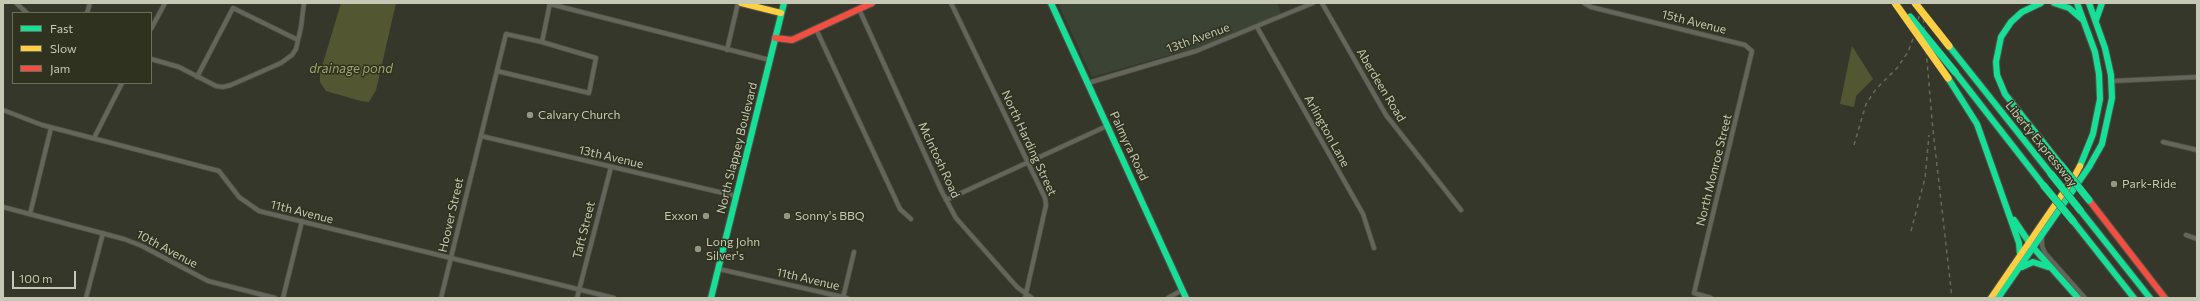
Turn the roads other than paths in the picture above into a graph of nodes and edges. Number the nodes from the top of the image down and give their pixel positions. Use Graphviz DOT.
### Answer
graph roads {
  1 [pos="16,3"];
  2 [pos="165,3"];
  3 [pos="304,3"];
  4 [pos="739,3"];
  5 [pos="784,3"];
  6 [pos="872,3"];
  7 [pos="951,3"];
  8 [pos="1051,3"];
  9 [pos="1313,3"];
  10 [pos="1322,3"];
  11 [pos="1584,3"];
  12 [pos="1895,3"];
  13 [pos="1899,3"];
  14 [pos="1915,3"];
  15 [pos="2041,3"];
  16 [pos="2054,3"];
  17 [pos="2078,3"];
  18 [pos="2089,3"];
  19 [pos="2102,3"];
  20 [pos="550,4"];
  21 [pos="859,9"];
  22 [pos="26,12"];
  23 [pos="781,13"];
  24 [pos="2083,20"];
  25 [pos="2097,24"];
  26 [pos="152,27"];
  27 [pos="1257,27"];
  28 [pos="816,29"];
  29 [pos="775,38"];
  30 [pos="298,40"];
  31 [pos="542,42"];
  32 [pos="727,50"];
  33 [pos="1752,51"];
  34 [pos="152,60"];
  35 [pos="770,60"];
  36 [pos="497,71"];
  37 [pos="197,77"];
  38 [pos="2197,78"];
  39 [pos="2112,81"];
  40 [pos="1088,83"];
  41 [pos="121,84"];
  42 [pos="3,110"];
  43 [pos="1107,126"];
  44 [pos="52,128"];
  45 [pos="481,136"];
  46 [pos="94,138"];
  47 [pos="2163,142"];
  48 [pos="2197,150"];
  49 [pos="1027,163"];
  50 [pos="611,167"];
  51 [pos="736,196"];
  52 [pos="946,200"];
  53 [pos="3,208"];
  54 [pos="1461,210"];
  55 [pos="2008,210"];
  56 [pos="30,214"];
  57 [pos="911,220"];
  58 [pos="302,221"];
  59 [pos="103,234"];
  60 [pos="2042,236"];
  61 [pos="2186,236"];
  62 [pos="2197,239"];
  63 [pos="2031,245"];
  64 [pos="1374,248"];
  65 [pos="854,252"];
  66 [pos="2020,254"];
  67 [pos="452,257"];
  68 [pos="719,268"];
  69 [pos="2051,269"];
  70 [pos="2018,271"];
  71 [pos="580,290"];
  72 [pos="1182,290"];
  73 [pos="1026,296"];
  74 [pos="86,298"];
  75 [pos="275,298"];
  76 [pos="283,298"];
  77 [pos="441,298"];
  78 [pos="577,298"];
  79 [pos="614,298"];
  80 [pos="711,298"];
  81 [pos="844,298"];
  82 [pos="1032,298"];
  83 [pos="1168,298"];
  84 [pos="1186,298"];
  85 [pos="1711,298"];
  86 [pos="1991,298"];
  87 [pos="1998,298"];
  88 [pos="2078,298"];
  89 [pos="2085,298"];
  90 [pos="2134,298"];
  91 [pos="2150,298"];
  92 [pos="2164,298"];
  1 -- 22 [label="street"];
  2 -- 26 [label="street"];
  3 -- 30 [label="street"];
  4 -- 23 [label="main road"];
  4 -- 32 [label="street"];
  5 -- 23 [label="main road, North Slappey Boulevard"];
  6 -- 21 [label="main road"];
  7 -- 49 [label="street, North Harding Street"];
  8 -- 40 [label="main road, Palmyra Road"];
  9 -- 27 [label="street, 13th Avenue"];
  10 -- 54 [label="street, Aberdeen Road"];
  11 -- 33 [label="street, 15th Avenue"];
  12 -- 55 [label="main road, bridge"];
  13 -- 90 [label="main road, Liberty Expressway, bridge"];
  14 -- 91 [label="main road, Liberty Expressway, bridge"];
  15 -- 92 [label="main road, bridge"];
  16 -- 24 [label="main road"];
  17 -- 24 [label="main road"];
  18 -- 25 [label="main road"];
  19 -- 25 [label="main road"];
  20 -- 31 [label="street"];
  20 -- 32 [label="street"];
  21 -- 28 [label="main road"];
  21 -- 52 [label="street, McIntosh Road"];
  23 -- 29 [label="main road, North Slappey Boulevard"];
  24 -- 63 [label="main road"];
  25 -- 39 [label="main road"];
  27 -- 40 [label="street, 13th Avenue"];
  27 -- 64 [label="street, Arlington Lane"];
  28 -- 29 [label="main road"];
  28 -- 57 [label="street"];
  29 -- 35 [label="main road, North Slappey Boulevard"];
  30 -- 37 [label="street"];
  30 -- 37 [label="street"];
  31 -- 36 [label="street, Hoover Street"];
  31 -- 36 [label="street"];
  32 -- 35 [label="street"];
  33 -- 85 [label="street, North Monroe Street"];
  34 -- 37 [label="street"];
  35 -- 51 [label="main road, North Slappey Boulevard"];
  36 -- 45 [label="street, Hoover Street"];
  38 -- 39 [label="street"];
  39 -- 60 [label="main road"];
  40 -- 43 [label="main road, Palmyra Road"];
  41 -- 46 [label="street"];
  42 -- 44 [label="street, 11th Avenue"];
  43 -- 49 [label="street"];
  43 -- 72 [label="main road, Palmyra Road"];
  44 -- 46 [label="street, 11th Avenue"];
  44 -- 56 [label="street"];
  45 -- 50 [label="street, 13th Avenue"];
  45 -- 67 [label="street, Hoover Street"];
  46 -- 58 [label="street, 11th Avenue"];
  47 -- 48 [label="street"];
  49 -- 52 [label="street"];
  49 -- 73 [label="street, North Harding Street"];
  50 -- 51 [label="street, 13th Avenue"];
  50 -- 71 [label="street, Taft Street"];
  51 -- 68 [label="main road, North Slappey Boulevard"];
  52 -- 73 [label="street, McIntosh Road"];
  53 -- 56 [label="street, 10th Avenue"];
  55 -- 63 [label="main road"];
  55 -- 66 [label="main road"];
  56 -- 59 [label="street, 10th Avenue"];
  58 -- 67 [label="street, 11th Avenue"];
  58 -- 76 [label="street"];
  59 -- 74 [label="street"];
  59 -- 75 [label="street, 10th Avenue"];
  60 -- 63 [label="main road"];
  60 -- 89 [label="street"];
  61 -- 62 [label="street"];
  63 -- 66 [label="main road"];
  63 -- 69 [label="main road"];
  63 -- 70 [label="main road"];
  65 -- 81 [label="street"];
  66 -- 86 [label="main road"];
  67 -- 71 [label="street, 11th Avenue"];
  67 -- 77 [label="street, Hoover Street"];
  68 -- 80 [label="main road, North Slappey Boulevard"];
  68 -- 81 [label="street, 11th Avenue"];
  69 -- 70 [label="main road"];
  69 -- 88 [label="main road"];
  70 -- 87 [label="main road"];
  71 -- 78 [label="street, Taft Street"];
  71 -- 79 [label="street, 11th Avenue"];
  72 -- 83 [label="street"];
  72 -- 84 [label="main road, Palmyra Road"];
  73 -- 82 [label="street, McIntosh Road"];
}
